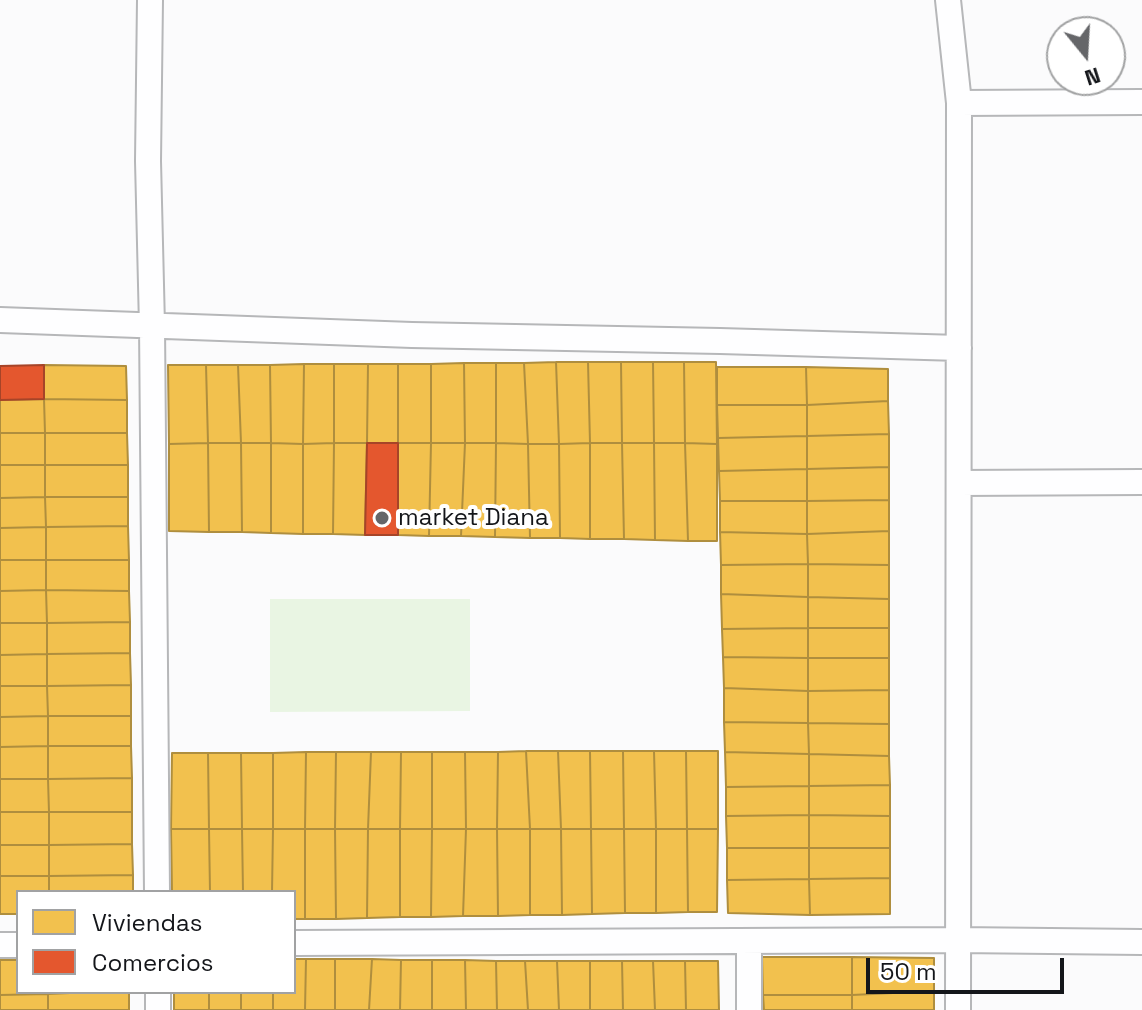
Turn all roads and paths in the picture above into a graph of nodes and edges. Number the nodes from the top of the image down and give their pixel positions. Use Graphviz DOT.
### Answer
graph roads {
  1 [pos="150,0"];
  2 [pos="948,0"];
  3 [pos="1142,102"];
  4 [pos="959,103"];
  5 [pos="0,320"];
  6 [pos="152,326"];
  7 [pos="959,348"];
  8 [pos="1142,482"];
  9 [pos="959,483"];
  10 [pos="157,890"];
  11 [pos="958,940"];
  12 [pos="749,941"];
  13 [pos="1142,942"];
  14 [pos="296,943"];
  15 [pos="749,1010"];
  16 [pos="958,1010"];
  1 -- 6 [label="street"];
  2 -- 4 [label="street"];
  3 -- 4 [label="street"];
  4 -- 7 [label="street"];
  5 -- 6 [label="street"];
  6 -- 7 [label="street"];
  6 -- 10 [label="street"];
  7 -- 9 [label="street"];
  8 -- 9 [label="street"];
  9 -- 11 [label="street"];
  11 -- 12 [label="street"];
  11 -- 13 [label="street"];
  11 -- 16 [label="street"];
  12 -- 14 [label="street"];
  12 -- 15 [label="street"];
}
